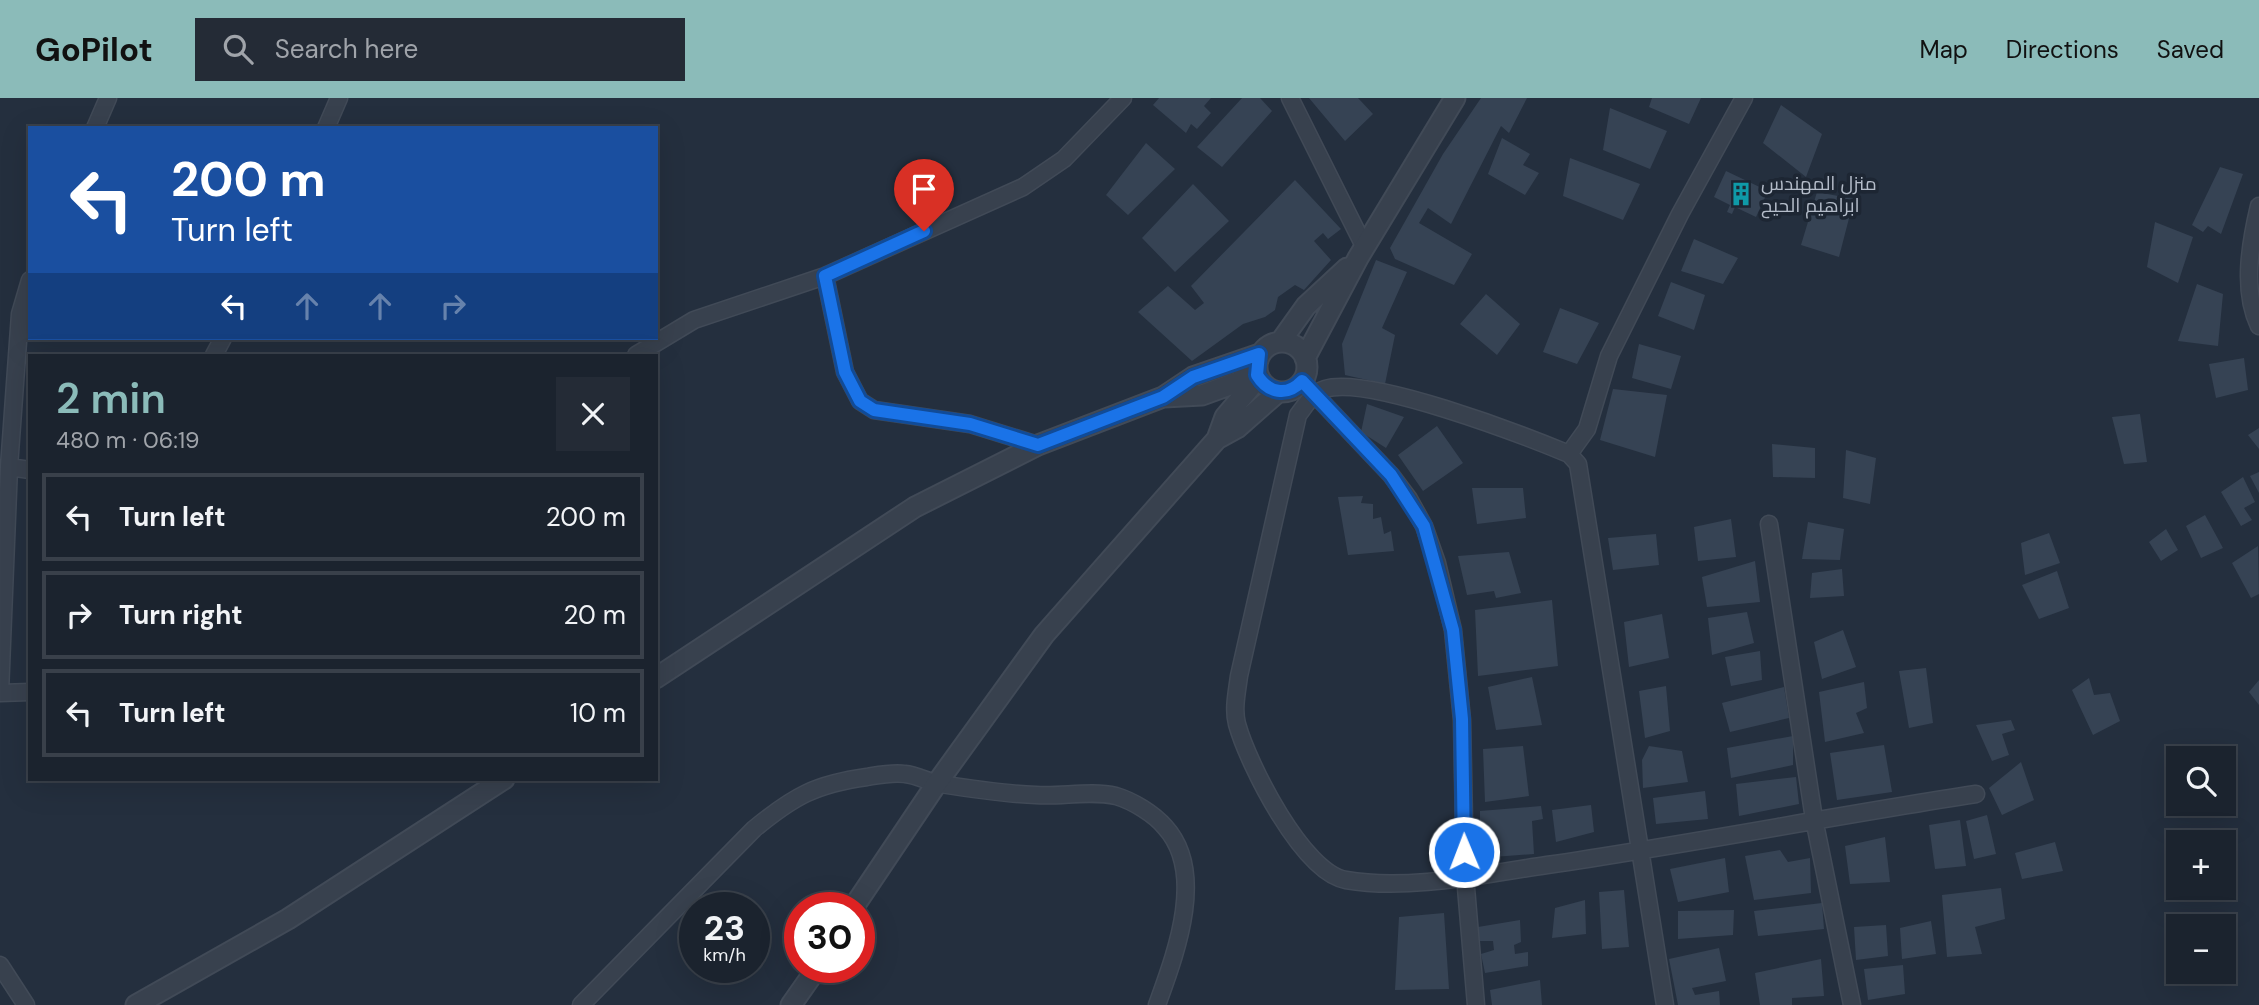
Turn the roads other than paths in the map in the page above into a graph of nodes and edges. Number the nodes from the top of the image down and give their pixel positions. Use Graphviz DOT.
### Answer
graph roads {
  1 [pos="108,98"];
  2 [pos="339,98"];
  3 [pos="1123,98"];
  4 [pos="1290,98"];
  5 [pos="1455,98"];
  6 [pos="1744,98"];
  7 [pos="96,126"];
  8 [pos="327,126"];
  9 [pos="2259,206"];
  10 [pos="1361,253"];
  11 [pos="825,276"];
  12 [pos="28,287"];
  13 [pos="2259,326"];
  14 [pos="1281,341"];
  15 [pos="638,354"];
  16 [pos="1259,354"];
  17 [pos="1306,358"];
  18 [pos="1258,376"];
  19 [pos="1309,388"];
  20 [pos="1278,392"];
  21 [pos="1163,397"];
  22 [pos="1217,439"];
  23 [pos="1038,445"];
  24 [pos="1569,454"];
  25 [pos="9,467"];
  26 [pos="28,470"];
  27 [pos="1769,524"];
  28 [pos="658,677"];
  29 [pos="28,692"];
  30 [pos="0,693"];
  31 [pos="500,781"];
  32 [pos="937,783"];
  33 [pos="1976,794"];
  34 [pos="1814,819"];
  35 [pos="1642,851"];
  36 [pos="1465,877"];
  37 [pos="863,892"];
  38 [pos="0,965"];
  39 [pos="806,983"];
  40 [pos="26,1005"];
  41 [pos="136,1005"];
  42 [pos="581,1005"];
  43 [pos="791,1005"];
  44 [pos="1157,1005"];
  45 [pos="1476,1005"];
  46 [pos="1665,1005"];
  47 [pos="1852,1005"];
  1 -- 7 [label="street"];
  2 -- 8 [label="street"];
  3 -- 11 [label="street"];
  4 -- 10 [label="street"];
  5 -- 10 [label="street"];
  6 -- 24 [label="street"];
  9 -- 13 [label="street"];
  10 -- 14 [label="street"];
  10 -- 17 [label="street"];
  11 -- 15 [label="street"];
  11 -- 23 [label="street"];
  12 -- 25 [label="street"];
  14 -- 16 [label="street"];
  14 -- 17 [label="street"];
  16 -- 18 [label="street"];
  16 -- 21 [label="street"];
  17 -- 19 [label="street"];
  18 -- 20 [label="street"];
  18 -- 21 [label="street"];
  18 -- 22 [label="street"];
  19 -- 20 [label="street"];
  19 -- 24 [label="street"];
  19 -- 36 [label="street"];
  19 -- 36 [label="street"];
  20 -- 22 [label="street"];
  21 -- 23 [label="street"];
  22 -- 32 [label="street"];
  23 -- 28 [label="street"];
  24 -- 35 [label="street"];
  25 -- 26 [label="street"];
  25 -- 30 [label="street"];
  27 -- 34 [label="street"];
  29 -- 30 [label="street"];
  31 -- 41 [label="street"];
  32 -- 37 [label="street"];
  32 -- 42 [label="street"];
  32 -- 44 [label="street"];
  33 -- 34 [label="street"];
  34 -- 35 [label="street"];
  34 -- 47 [label="street"];
  35 -- 36 [label="street"];
  35 -- 46 [label="street"];
  36 -- 45 [label="street"];
  38 -- 40 [label="street"];
  39 -- 43 [label="street"];
}
